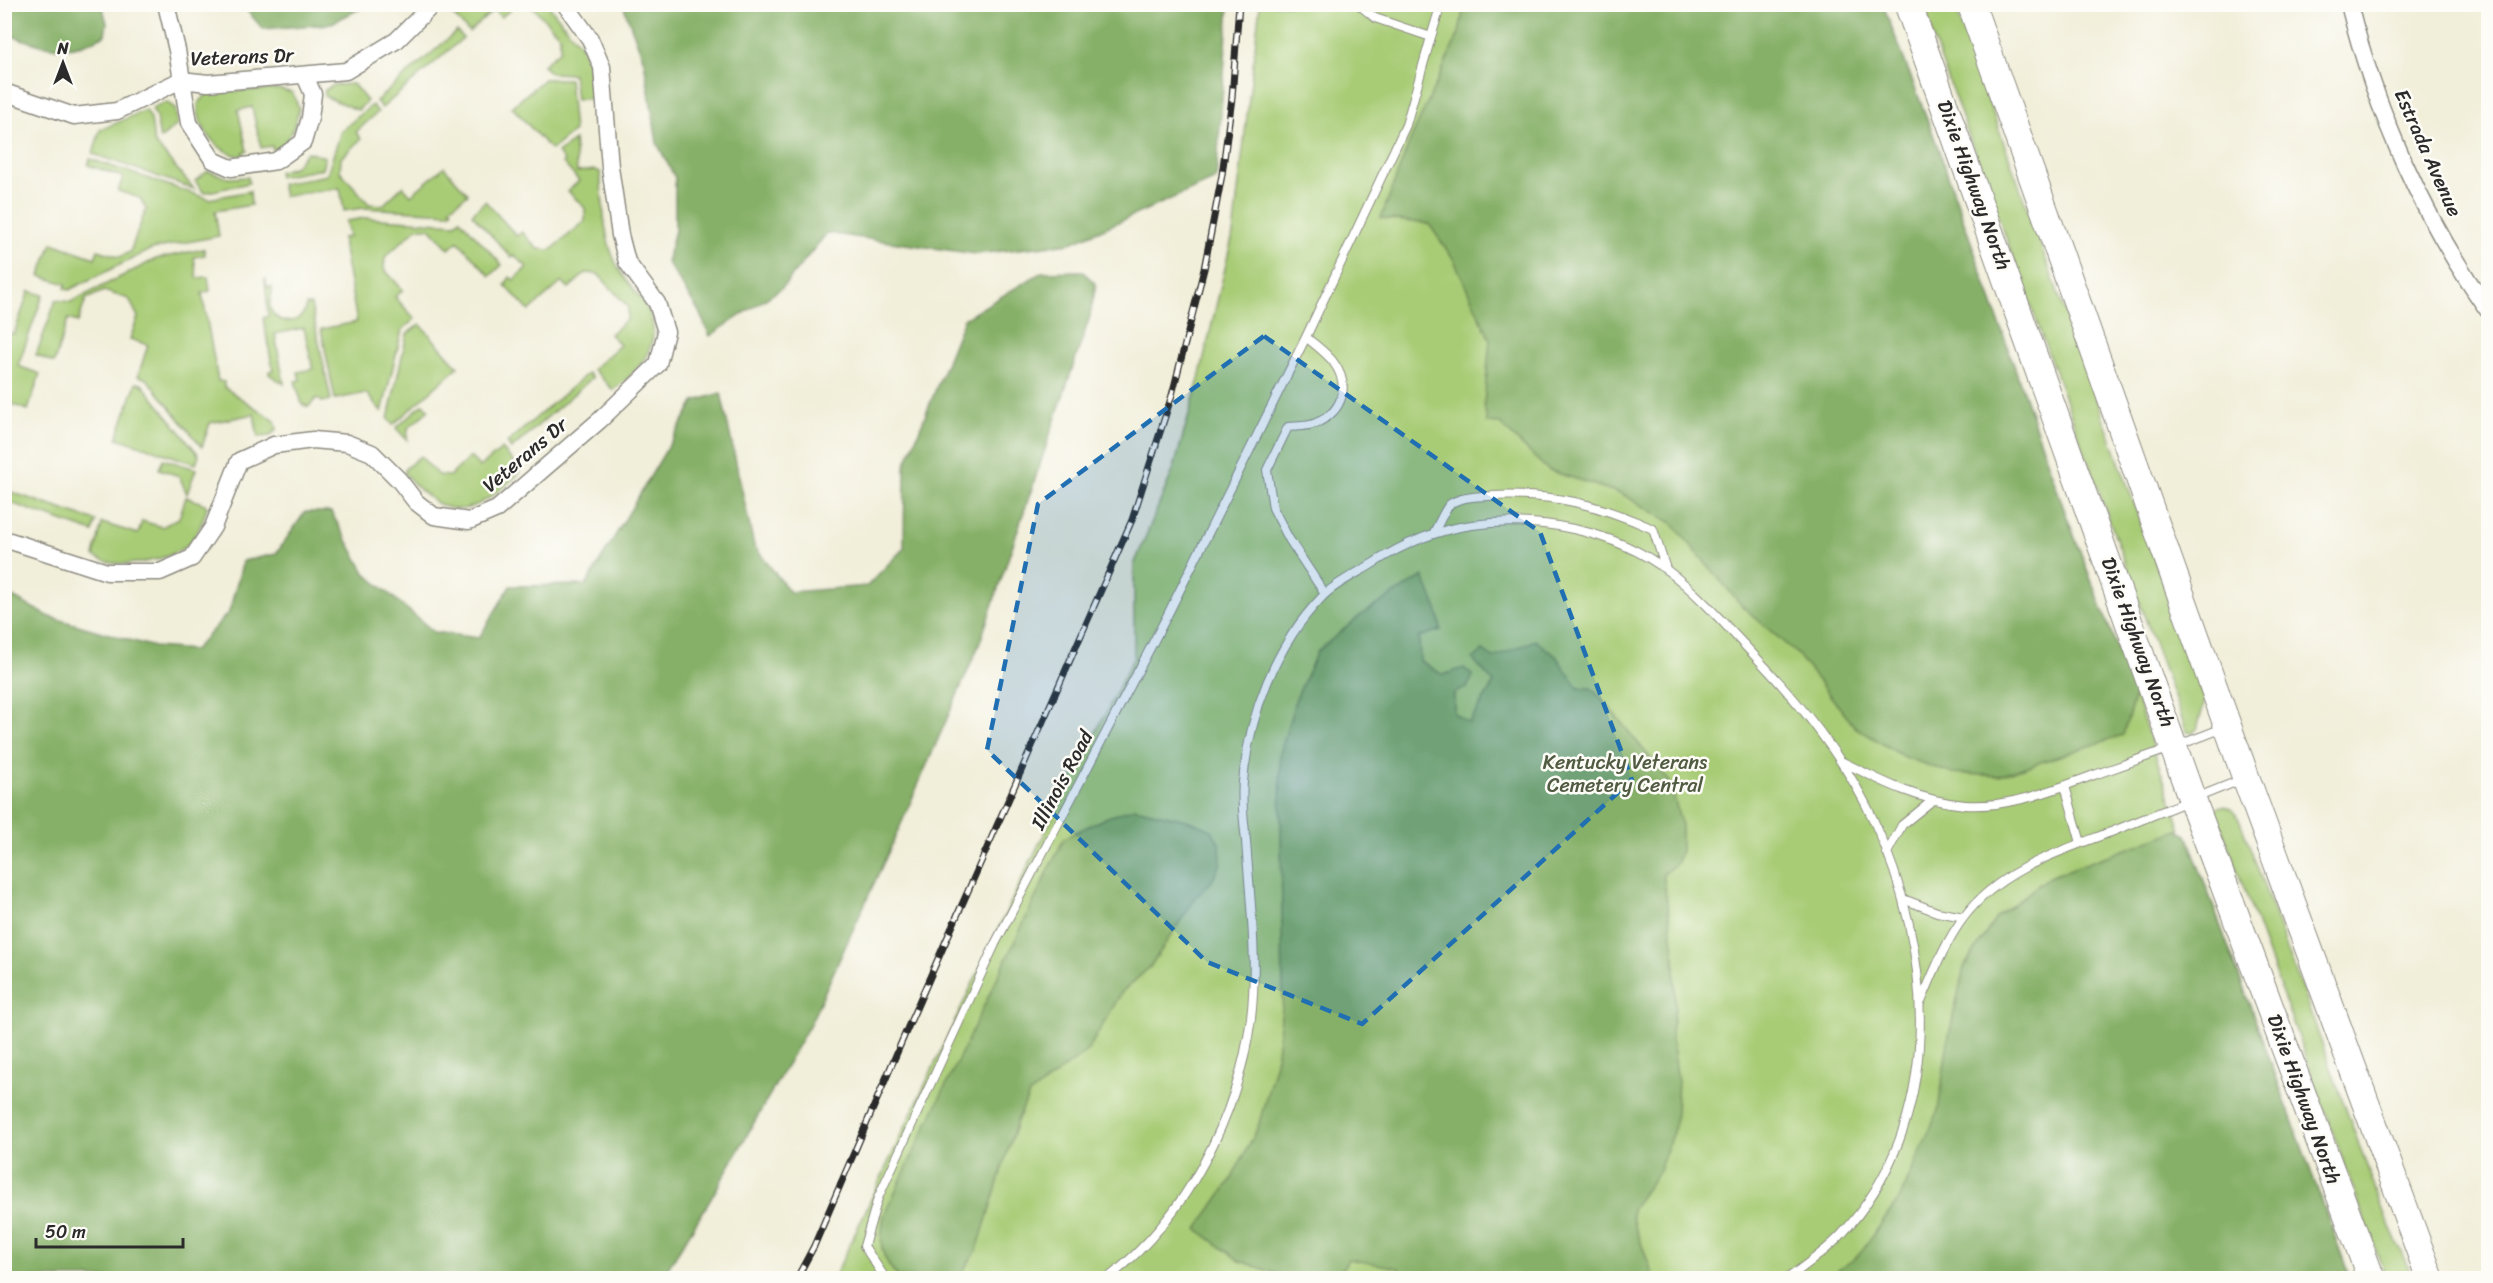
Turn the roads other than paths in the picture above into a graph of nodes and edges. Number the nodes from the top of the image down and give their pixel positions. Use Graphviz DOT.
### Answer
graph roads {
  1 [pos="166,4"];
  2 [pos="433,4"];
  3 [pos="565,4"];
  4 [pos="1358,4"];
  5 [pos="1441,4"];
  6 [pos="1908,4"];
  7 [pos="1971,4"];
  8 [pos="2349,4"];
  9 [pos="1431,37"];
  10 [pos="305,76"];
  11 [pos="181,80"];
  12 [pos="4,92"];
  13 [pos="2488,310"];
  14 [pos="1306,337"];
  15 [pos="1434,532"];
  16 [pos="4,539"];
  17 [pos="1666,569"];
  18 [pos="1325,594"];
  19 [pos="2229,726"];
  20 [pos="2175,747"];
  21 [pos="1839,760"];
  22 [pos="2246,778"];
  23 [pos="2065,786"];
  24 [pos="2192,799"];
  25 [pos="1933,800"];
  26 [pos="2081,843"];
  27 [pos="1887,853"];
  28 [pos="1903,899"];
  29 [pos="1964,917"];
  30 [pos="1920,1003"];
  31 [pos="885,1278"];
  32 [pos="1108,1278"];
  33 [pos="1788,1278"];
  34 [pos="2371,1278"];
  35 [pos="2430,1278"];
  1 -- 11 [label="street, Veterans Dr"];
  2 -- 10 [label="street, Veterans Dr"];
  3 -- 16 [label="street, Veterans Dr"];
  4 -- 9 [label="lane"];
  5 -- 9 [label="lane, Illinois Road"];
  6 -- 20 [label="highway, Dixie Highway North"];
  7 -- 19 [label="highway"];
  8 -- 13 [label="street, Estrada Avenue"];
  9 -- 14 [label="lane, Illinois Road"];
  10 -- 11 [label="street, Veterans Dr"];
  10 -- 11 [label="street, Veterans Dr"];
  11 -- 12 [label="street, Veterans Dr"];
  14 -- 18 [label="lane"];
  14 -- 31 [label="lane, Illinois Road"];
  15 -- 17 [label="lane"];
  15 -- 17 [label="lane"];
  15 -- 18 [label="lane"];
  17 -- 21 [label="lane"];
  18 -- 32 [label="lane"];
  19 -- 20 [label="lane"];
  19 -- 22 [label="highway"];
  20 -- 23 [label="lane"];
  20 -- 24 [label="highway, Dixie Highway North"];
  21 -- 25 [label="lane"];
  21 -- 27 [label="lane"];
  22 -- 24 [label="lane"];
  22 -- 35 [label="highway"];
  23 -- 25 [label="lane"];
  23 -- 26 [label="lane"];
  24 -- 26 [label="lane"];
  24 -- 34 [label="highway, Dixie Highway North"];
  25 -- 27 [label="lane"];
  26 -- 29 [label="lane"];
  27 -- 28 [label="lane"];
  28 -- 29 [label="lane"];
  28 -- 30 [label="lane"];
  29 -- 30 [label="lane"];
  30 -- 33 [label="lane"];
}
